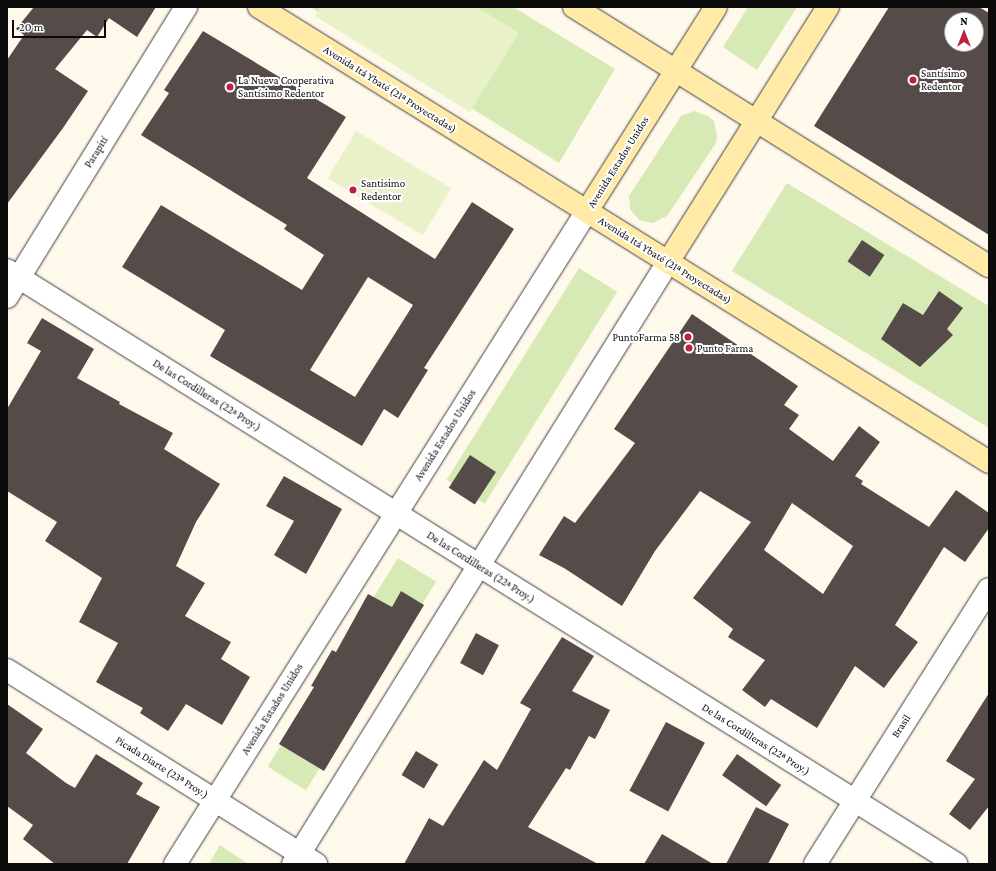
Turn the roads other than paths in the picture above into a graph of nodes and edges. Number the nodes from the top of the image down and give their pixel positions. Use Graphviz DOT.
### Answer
graph roads {
  1 [pos="186,7"];
  2 [pos="259,7"];
  3 [pos="574,7"];
  4 [pos="716,7"];
  5 [pos="828,7"];
  6 [pos="676,70"];
  7 [pos="756,121"];
  8 [pos="587,211"];
  9 [pos="668,262"];
  10 [pos="989,266"];
  11 [pos="13,273"];
  12 [pos="7,297"];
  13 [pos="989,462"];
  14 [pos="396,513"];
  15 [pos="479,566"];
  16 [pos="989,590"];
  17 [pos="7,670"];
  18 [pos="215,800"];
  19 [pos="854,800"];
  20 [pos="303,861"];
  21 [pos="175,864"];
  22 [pos="815,864"];
  23 [pos="956,864"];
  1 -- 11 [label="street, Parapití"];
  2 -- 8 [label="main road, Avenida Itá Ybaté (21ª Proyectadas)"];
  3 -- 6 [label="main road"];
  4 -- 6 [label="main road, Avenida Estados Unidos"];
  5 -- 7 [label="main road"];
  6 -- 7 [label="main road"];
  6 -- 8 [label="main road, Avenida Estados Unidos"];
  7 -- 9 [label="main road"];
  7 -- 10 [label="main road"];
  8 -- 9 [label="main road, Avenida Itá Ybaté (21ª Proyectadas)"];
  8 -- 14 [label="street, Avenida Estados Unidos"];
  9 -- 13 [label="main road, Avenida Itá Ybaté (21ª Proyectadas)"];
  9 -- 15 [label="street"];
  11 -- 12 [label="street, Parapití"];
  11 -- 14 [label="street, De las Cordilleras (22ª Proy.)"];
  14 -- 15 [label="street, De las Cordilleras (22ª Proy.)"];
  14 -- 18 [label="street, Avenida Estados Unidos"];
  15 -- 19 [label="street, De las Cordilleras (22ª Proy.)"];
  15 -- 20 [label="street"];
  16 -- 19 [label="street, Brasil"];
  17 -- 18 [label="street, Picada Diarte (23ª Proy.)"];
  18 -- 20 [label="street, Picada Diarte (23ª Proy.)"];
  18 -- 21 [label="street, Avenida Estados Unidos"];
  19 -- 22 [label="street, Brasil"];
  19 -- 23 [label="street, De las Cordilleras (22ª Proy.)"];
}
